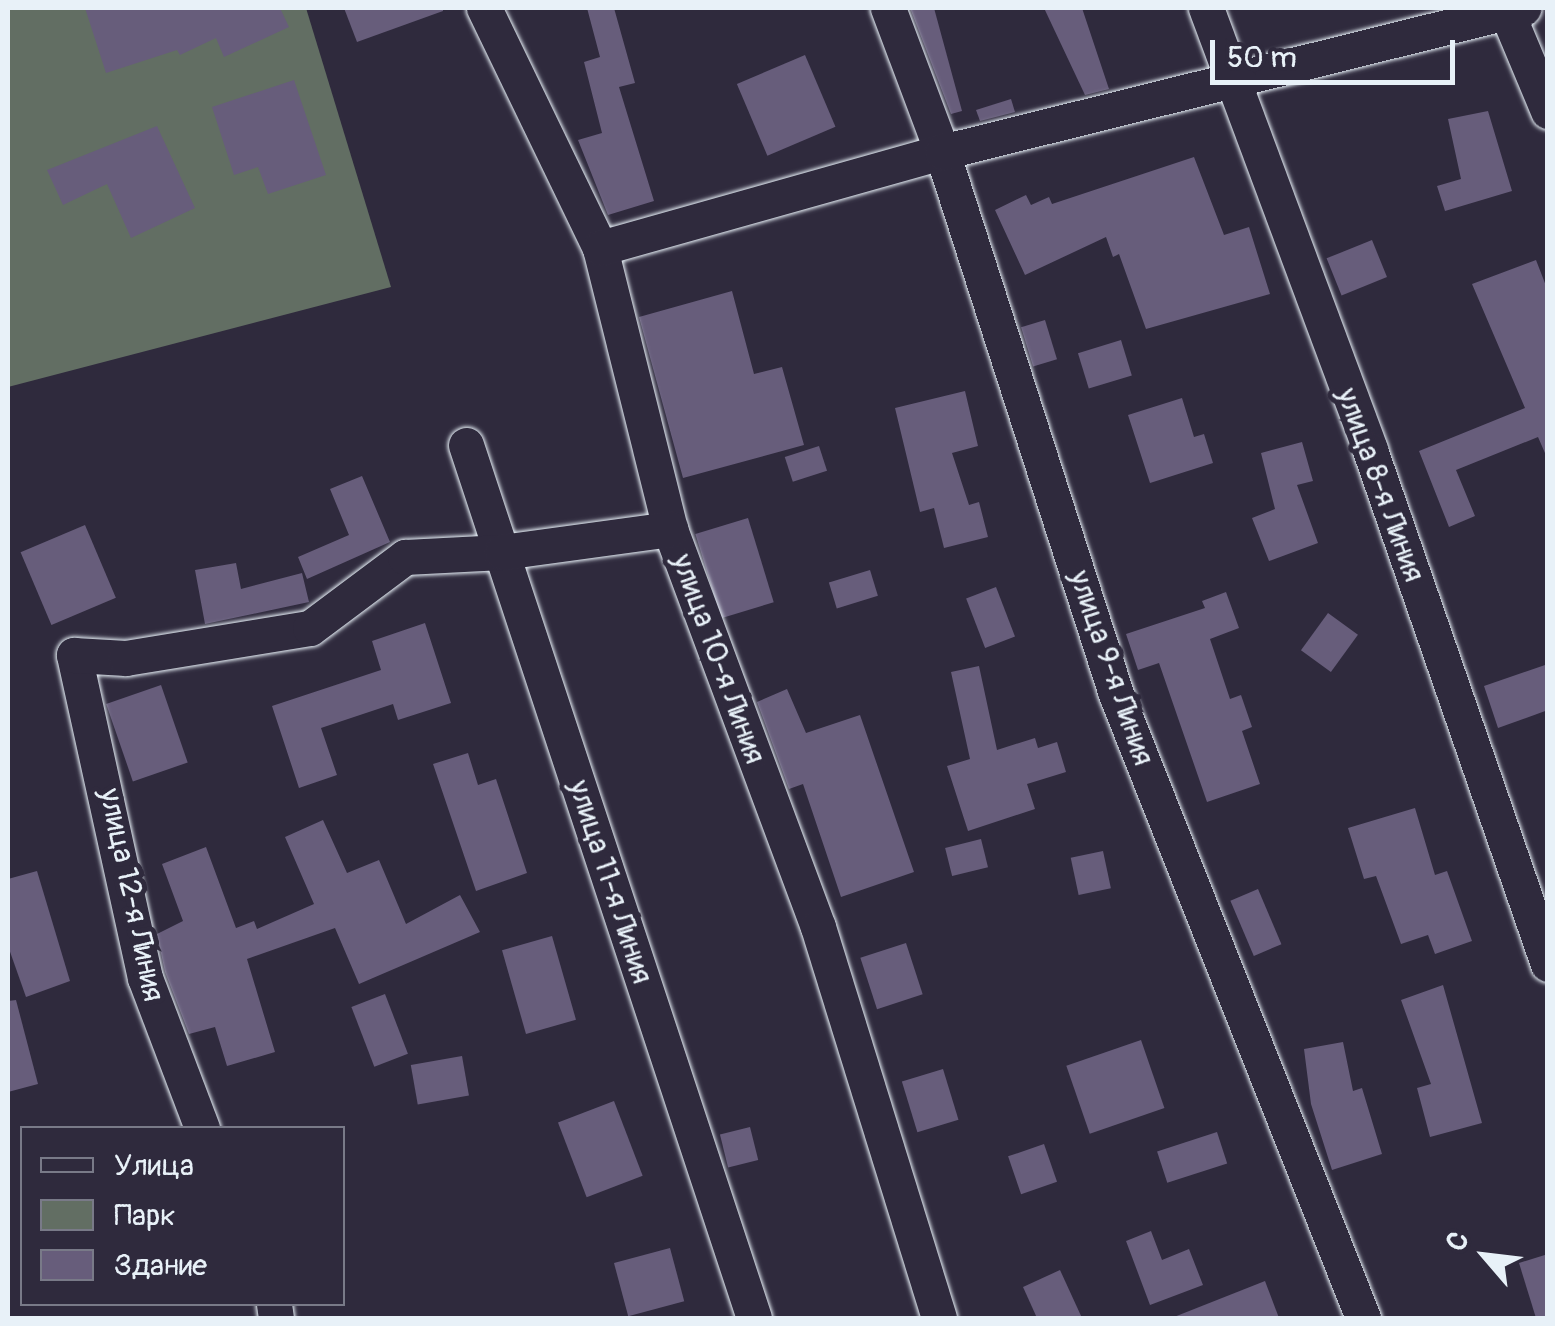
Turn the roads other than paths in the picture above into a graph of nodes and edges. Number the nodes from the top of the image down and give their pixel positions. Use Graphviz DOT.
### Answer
graph roads {
  1 [pos="484,8"];
  2 [pos="888,8"];
  3 [pos="1206,8"];
  4 [pos="1512,9"];
  5 [pos="1228,80"];
  6 [pos="1548,111"];
  7 [pos="942,152"];
  8 [pos="600,248"];
  9 [pos="466,445"];
  10 [pos="670,529"];
  11 [pos="502,552"];
  12 [pos="1548,964"];
  13 [pos="201,1126"];
  14 [pos="754,1318"];
  15 [pos="939,1318"];
  16 [pos="1363,1318"];
  1 -- 8 [label="street, улица 10-я Линия"];
  2 -- 7 [label="street, улица 9-я Линия"];
  3 -- 5 [label="street, улица 8-я Линия"];
  4 -- 5 [label="street"];
  4 -- 6 [label="street"];
  5 -- 7 [label="street"];
  5 -- 12 [label="street, улица 8-я Линия"];
  7 -- 8 [label="street"];
  7 -- 16 [label="street, улица 9-я Линия"];
  8 -- 10 [label="street, улица 10-я Линия"];
  9 -- 11 [label="street, улица 11-я Линия"];
  10 -- 11 [label="street"];
  10 -- 15 [label="street, улица 10-я Линия"];
  11 -- 13 [label="street, улица 12-я Линия"];
  11 -- 14 [label="street, улица 11-я Линия"];
}
